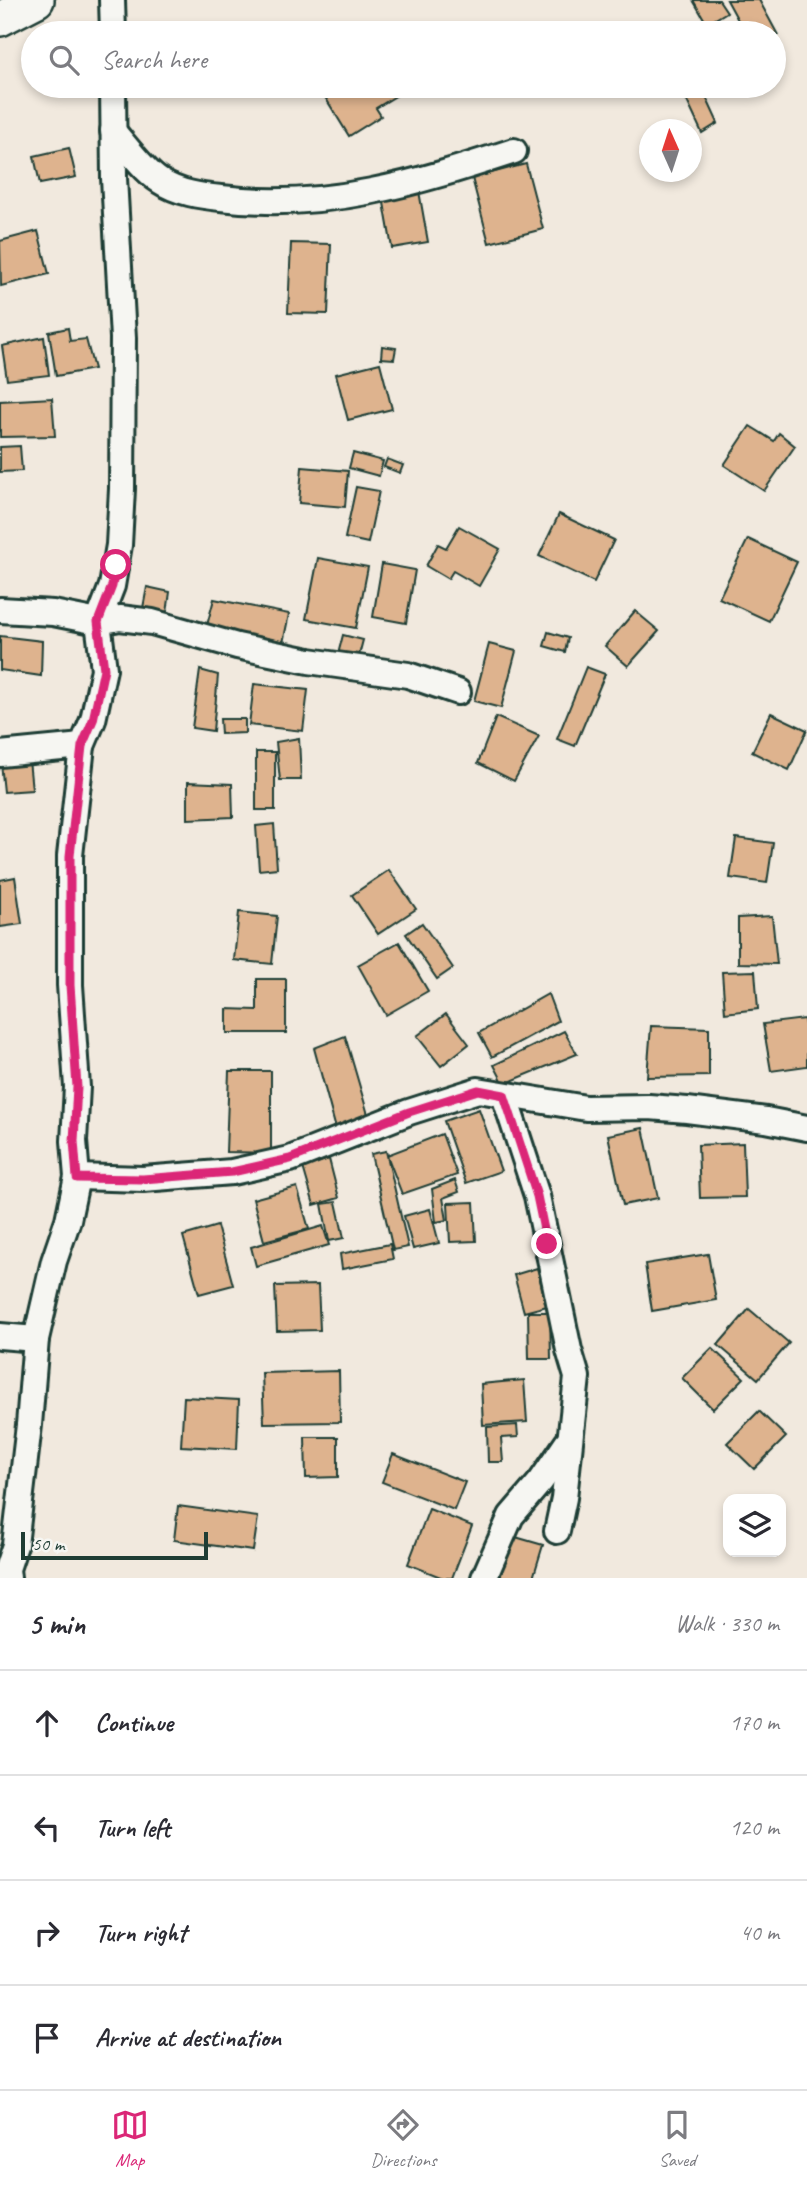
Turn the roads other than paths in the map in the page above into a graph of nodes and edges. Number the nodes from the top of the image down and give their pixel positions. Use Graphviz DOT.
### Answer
graph roads {
  1 [pos="37,0"];
  2 [pos="113,0"];
  3 [pos="0,19"];
  4 [pos="113,21"];
  5 [pos="113,98"];
  6 [pos="113,131"];
  7 [pos="514,151"];
  8 [pos="0,610"];
  9 [pos="98,622"];
  10 [pos="458,692"];
  11 [pos="82,746"];
  12 [pos="0,754"];
  13 [pos="504,1095"];
  14 [pos="807,1128"];
  15 [pos="77,1178"];
  16 [pos="0,1336"];
  17 [pos="36,1339"];
  18 [pos="569,1439"];
  19 [pos="557,1531"];
  20 [pos="5,1572"];
  21 [pos="484,1578"];
  1 -- 3 [label="street"];
  2 -- 4 [label="street"];
  5 -- 6 [label="street"];
  6 -- 7 [label="street"];
  6 -- 9 [label="street"];
  8 -- 9 [label="street"];
  9 -- 10 [label="street"];
  9 -- 11 [label="street"];
  11 -- 12 [label="street"];
  11 -- 15 [label="street"];
  13 -- 14 [label="street"];
  13 -- 15 [label="street"];
  13 -- 18 [label="street"];
  15 -- 17 [label="street"];
  16 -- 17 [label="street"];
  17 -- 20 [label="street"];
  18 -- 19 [label="street"];
  18 -- 21 [label="street"];
}
